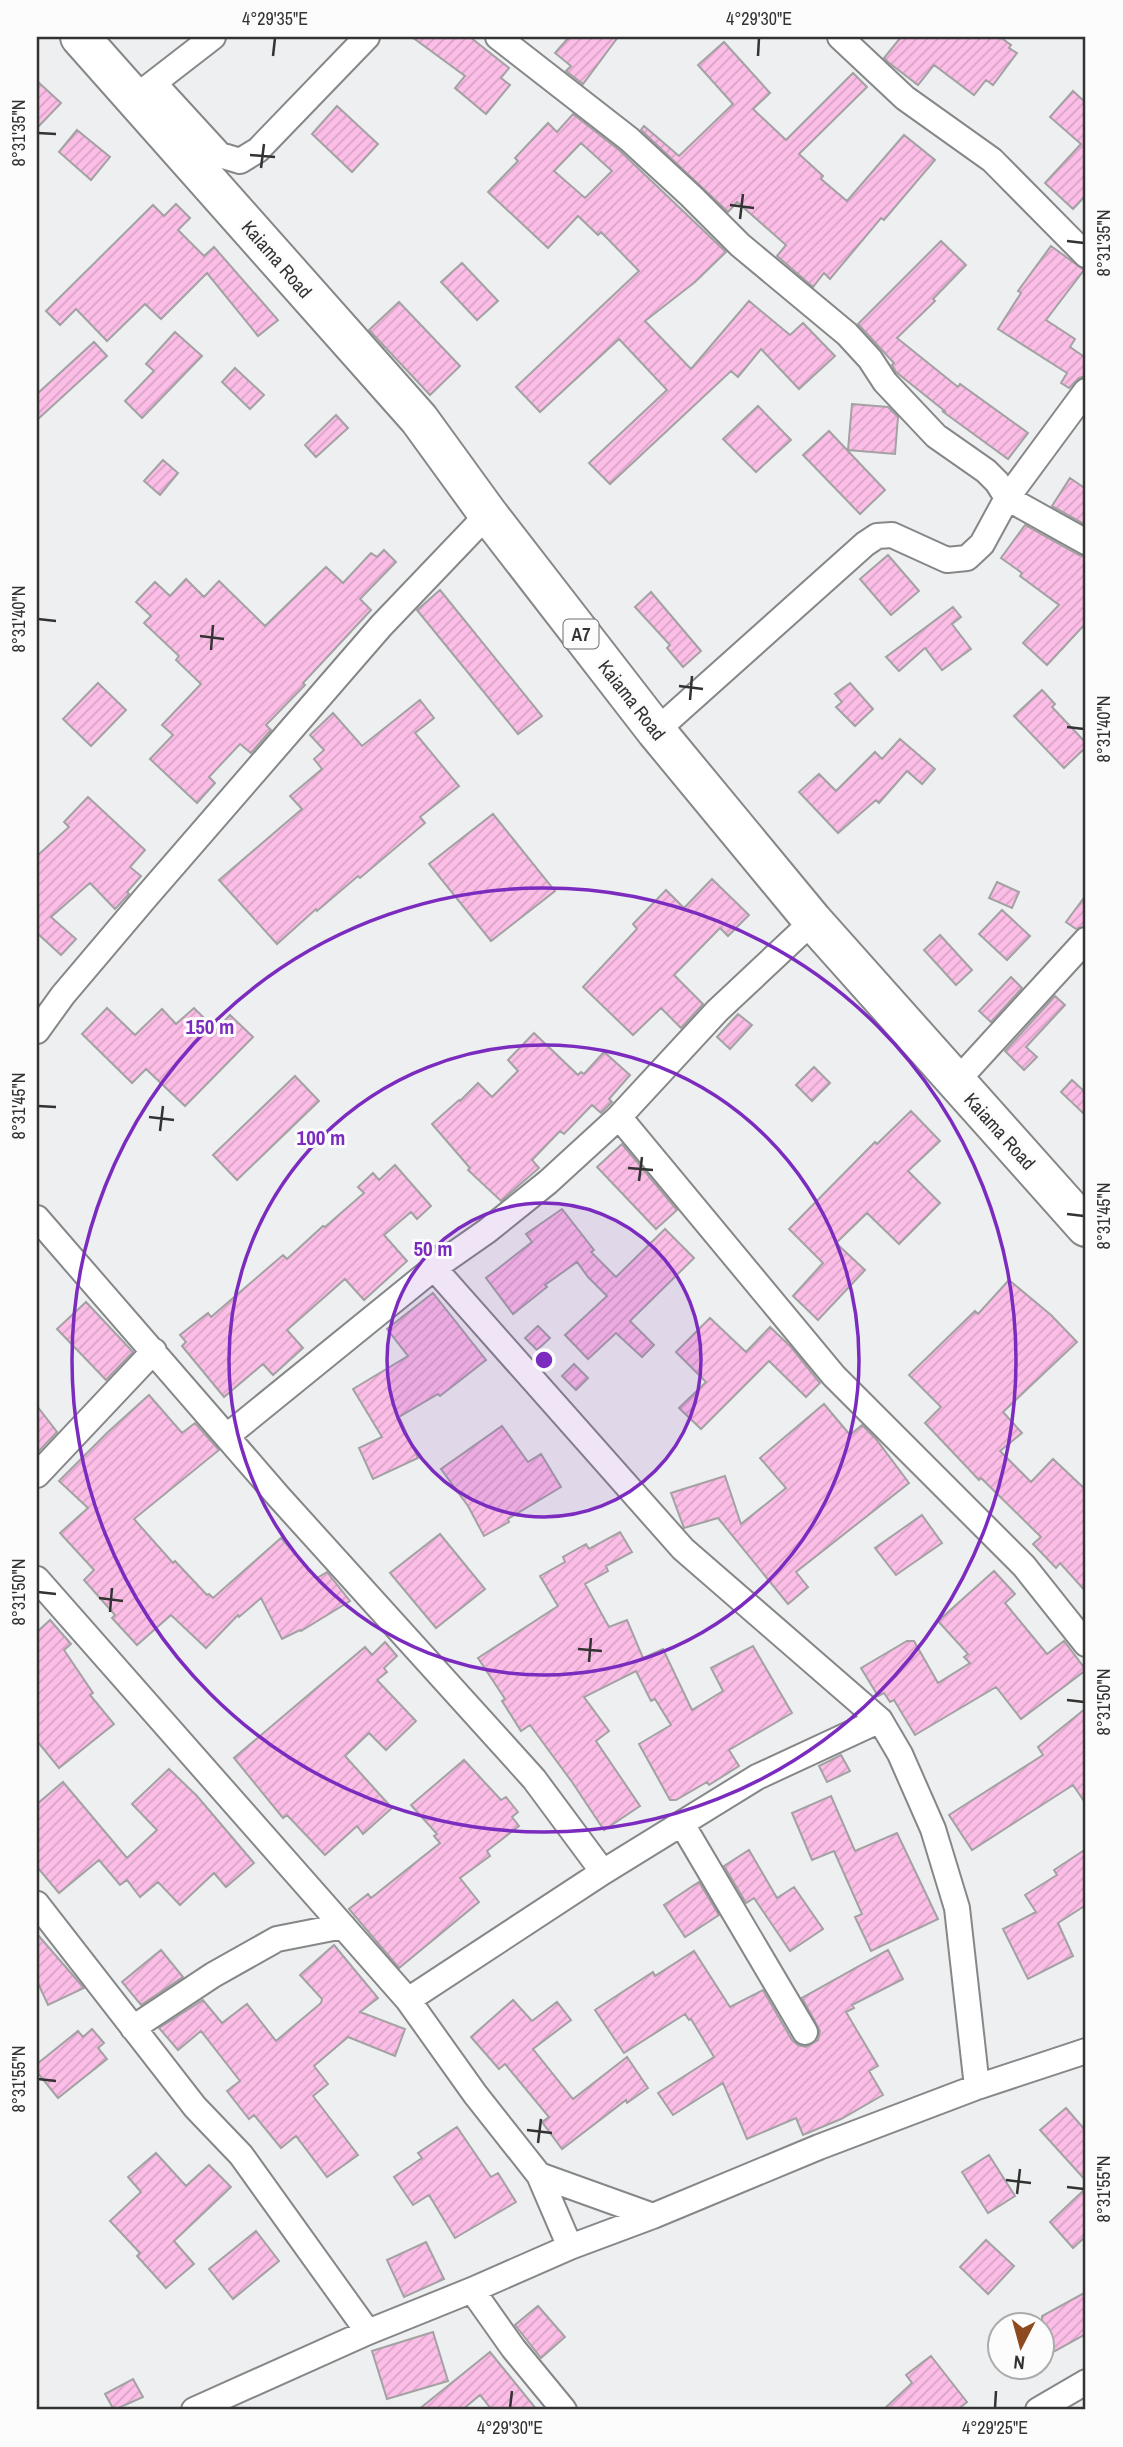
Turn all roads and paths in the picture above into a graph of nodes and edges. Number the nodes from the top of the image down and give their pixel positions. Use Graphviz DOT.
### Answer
graph roads {
  1 [pos="80,37"];
  2 [pos="213,37"];
  3 [pos="367,37"];
  4 [pos="498,37"];
  5 [pos="846,39"];
  6 [pos="144,90"];
  7 [pos="1086,254"];
  8 [pos="1086,391"];
  9 [pos="1007,498"];
  10 [pos="488,514"];
  11 [pos="1086,542"];
  12 [pos="656,732"];
  13 [pos="813,921"];
  14 [pos="1086,940"];
  15 [pos="37,1031"];
  16 [pos="956,1082"];
  17 [pos="619,1117"];
  18 [pos="37,1218"];
  19 [pos="1086,1227"];
  20 [pos="434,1268"];
  21 [pos="154,1352"];
  22 [pos="227,1436"];
  23 [pos="37,1475"];
  24 [pos="37,1578"];
  25 [pos="1078,1618"];
  26 [pos="1086,1644"];
  27 [pos="880,1720"];
  28 [pos="682,1824"];
  29 [pos="603,1872"];
  30 [pos="37,1904"];
  31 [pos="343,1926"];
  32 [pos="408,2000"];
  33 [pos="134,2028"];
  34 [pos="805,2032"];
  35 [pos="1086,2051"];
  36 [pos="977,2087"];
  37 [pos="539,2175"];
  38 [pos="653,2216"];
  39 [pos="570,2247"];
  40 [pos="472,2290"];
  41 [pos="368,2332"];
  42 [pos="1086,2382"];
  43 [pos="194,2410"];
  44 [pos="564,2410"];
  45 [pos="1038,2410"];
  1 -- 6 [label="highway, Kaiama Road / A7"];
  2 -- 6 [label="street"];
  3 -- 6 [label="street"];
  4 -- 9 [label="street"];
  5 -- 7 [label="street"];
  6 -- 10 [label="highway, Kaiama Road / A7"];
  8 -- 9 [label="street"];
  9 -- 11 [label="street"];
  9 -- 12 [label="street"];
  10 -- 12 [label="highway, Kaiama Road / A7"];
  10 -- 15 [label="street"];
  12 -- 13 [label="highway, Kaiama Road / A7"];
  13 -- 16 [label="highway, Kaiama Road / A7"];
  13 -- 17 [label="street"];
  14 -- 16 [label="street"];
  16 -- 19 [label="highway, Kaiama Road / A7"];
  17 -- 20 [label="street"];
  17 -- 25 [label="street"];
  18 -- 21 [label="street"];
  20 -- 22 [label="street"];
  20 -- 27 [label="street"];
  21 -- 22 [label="street"];
  21 -- 23 [label="street"];
  22 -- 29 [label="street"];
  24 -- 31 [label="street"];
  25 -- 26 [label="street"];
  27 -- 28 [label="street"];
  27 -- 36 [label="street"];
  28 -- 29 [label="street"];
  28 -- 34 [label="street"];
  29 -- 32 [label="street"];
  30 -- 33 [label="street"];
  31 -- 32 [label="street"];
  31 -- 33 [label="street"];
  32 -- 37 [label="street"];
  33 -- 41 [label="street"];
  35 -- 36 [label="street"];
  36 -- 38 [label="street"];
  37 -- 38 [label="street"];
  37 -- 39 [label="street"];
  38 -- 39 [label="street"];
  39 -- 40 [label="street"];
  40 -- 41 [label="street"];
  40 -- 44 [label="street"];
  41 -- 43 [label="street"];
  42 -- 45 [label="street"];
}
